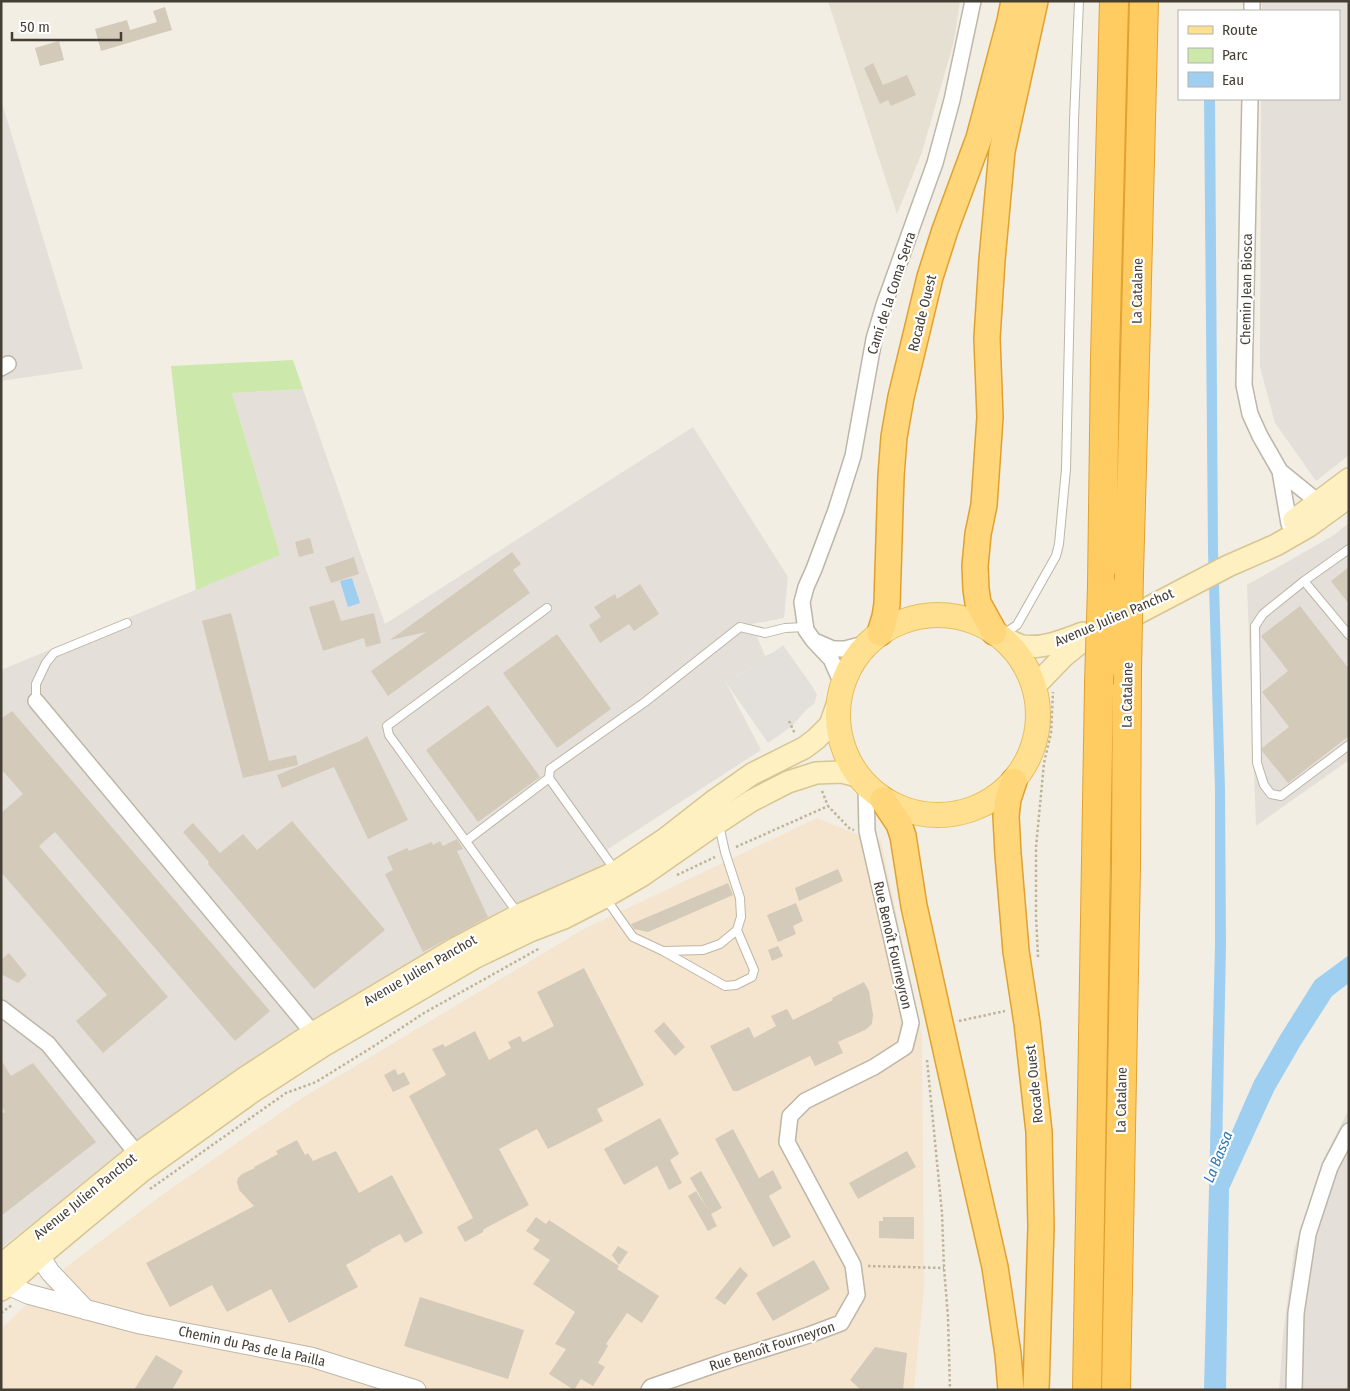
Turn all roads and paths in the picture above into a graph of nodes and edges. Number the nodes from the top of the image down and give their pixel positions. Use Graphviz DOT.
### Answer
graph roads {
  1 [pos="973,1"];
  2 [pos="1014,1"];
  3 [pos="1035,1"];
  4 [pos="1079,1"];
  5 [pos="1114,1"];
  6 [pos="1144,1"];
  7 [pos="1250,100"];
  8 [pos="1280,471"];
  9 [pos="1349,479"];
  10 [pos="1349,485"];
  11 [pos="1319,510"];
  12 [pos="1349,549"];
  13 [pos="1228,566"];
  14 [pos="1304,581"];
  15 [pos="1190,585"];
  16 [pos="547,608"];
  17 [pos="126,623"];
  18 [pos="805,627"];
  19 [pos="1001,636"];
  20 [pos="1349,636"];
  21 [pos="874,638"];
  22 [pos="814,640"];
  23 [pos="1035,686"];
  24 [pos="842,690"];
  25 [pos="36,701"];
  26 [pos="789,721"];
  27 [pos="799,735"];
  28 [pos="1349,745"];
  29 [pos="1042,777"];
  30 [pos="549,778"];
  31 [pos="1014,781"];
  32 [pos="868,802"];
  33 [pos="717,811"];
  34 [pos="665,838"];
  35 [pos="466,841"];
  36 [pos="725,852"];
  37 [pos="638,868"];
  38 [pos="623,872"];
  39 [pos="672,877"];
  40 [pos="605,898"];
  41 [pos="564,918"];
  42 [pos="737,930"];
  43 [pos="529,931"];
  44 [pos="664,951"];
  45 [pos="1039,964"];
  46 [pos="1,1008"];
  47 [pos="1005,1011"];
  48 [pos="959,1021"];
  49 [pos="318,1040"];
  50 [pos="926,1056"];
  51 [pos="1349,1131"];
  52 [pos="143,1160"];
  53 [pos="149,1190"];
  54 [pos="40,1256"];
  55 [pos="853,1265"];
  56 [pos="944,1268"];
  57 [pos="5,1279"];
  58 [pos="86,1310"];
  59 [pos="1,1313"];
  60 [pos="416,1390"];
  61 [pos="649,1390"];
  62 [pos="950,1390"];
  63 [pos="1011,1390"];
  64 [pos="1036,1390"];
  65 [pos="1087,1390"];
  66 [pos="1116,1390"];
  67 [pos="1294,1390"];
  1 -- 18 [label="street, Camí de la Coma Serra"];
  2 -- 21 [label="highway, Rocade Ouest"];
  3 -- 19 [label="highway"];
  4 -- 19 [label="lane"];
  5 -- 65 [label="highway, La Catalane, bridge"];
  6 -- 66 [label="highway, La Catalane, bridge"];
  7 -- 8 [label="street, Chemin Jean Biosca"];
  8 -- 11 [label="street, Chemin Jean Biosca"];
  8 -- 11 [label="street, Chemin Jean Biosca"];
  9 -- 11 [label="main road, Avenue Julien Panchot"];
  10 -- 11 [label="lane"];
  11 -- 13 [label="main road, Avenue Julien Panchot"];
  11 -- 13 [label="main road, Avenue Julien Panchot"];
  12 -- 14 [label="lane"];
  13 -- 15 [label="main road, Avenue Julien Panchot"];
  14 -- 20 [label="lane"];
  14 -- 28 [label="lane"];
  15 -- 19 [label="main road, Avenue Julien Panchot"];
  15 -- 23 [label="main road, Avenue Julien Panchot"];
  16 -- 35 [label="lane"];
  17 -- 25 [label="lane"];
  18 -- 22 [label="street, Camí de la Coma Serra"];
  18 -- 30 [label="lane"];
  19 -- 21 [label="main road"];
  19 -- 23 [label="main road"];
  21 -- 22 [label="street"];
  21 -- 24 [label="main road"];
  22 -- 24 [label="street, Camí de la Coma Serra"];
  23 -- 31 [label="main road"];
  24 -- 32 [label="main road"];
  24 -- 33 [label="main road, Avenue Julien Panchot"];
  25 -- 49 [label="street"];
  26 -- 27 [label="path"];
  29 -- 45 [label="path"];
  30 -- 35 [label="lane"];
  30 -- 38 [label="lane"];
  31 -- 32 [label="main road"];
  31 -- 64 [label="highway, Rocade Ouest"];
  32 -- 33 [label="main road, Avenue Julien Panchot"];
  32 -- 36 [label="path"];
  32 -- 55 [label="street, Rue Benoît Fourneyron"];
  32 -- 63 [label="highway"];
  33 -- 34 [label="main road, Avenue Julien Panchot"];
  33 -- 36 [label="lane"];
  33 -- 40 [label="main road, Avenue Julien Panchot"];
  34 -- 37 [label="lane"];
  34 -- 38 [label="main road, Avenue Julien Panchot"];
  35 -- 43 [label="lane"];
  36 -- 39 [label="path"];
  36 -- 42 [label="lane"];
  38 -- 40 [label="lane"];
  38 -- 41 [label="lane"];
  38 -- 43 [label="main road, Avenue Julien Panchot"];
  40 -- 41 [label="main road, Avenue Julien Panchot"];
  40 -- 44 [label="lane"];
  41 -- 43 [label="main road, Avenue Julien Panchot"];
  42 -- 44 [label="lane"];
  42 -- 44 [label="lane"];
  43 -- 49 [label="main road, Avenue Julien Panchot"];
  43 -- 53 [label="path"];
  46 -- 52 [label="street"];
  47 -- 48 [label="path"];
  49 -- 52 [label="main road, Avenue Julien Panchot"];
  50 -- 56 [label="path"];
  51 -- 67 [label="street"];
  52 -- 54 [label="main road, Avenue Julien Panchot"];
  52 -- 57 [label="main road, Avenue Julien Panchot"];
  54 -- 57 [label="main road, Avenue Julien Panchot"];
  54 -- 58 [label="street"];
  55 -- 56 [label="path"];
  55 -- 61 [label="street, Rue Benoît Fourneyron"];
  56 -- 62 [label="path"];
  57 -- 58 [label="street, Chemin du Pas de la Pailla"];
  57 -- 59 [label="path"];
  58 -- 60 [label="street, Chemin du Pas de la Pailla"];
}
